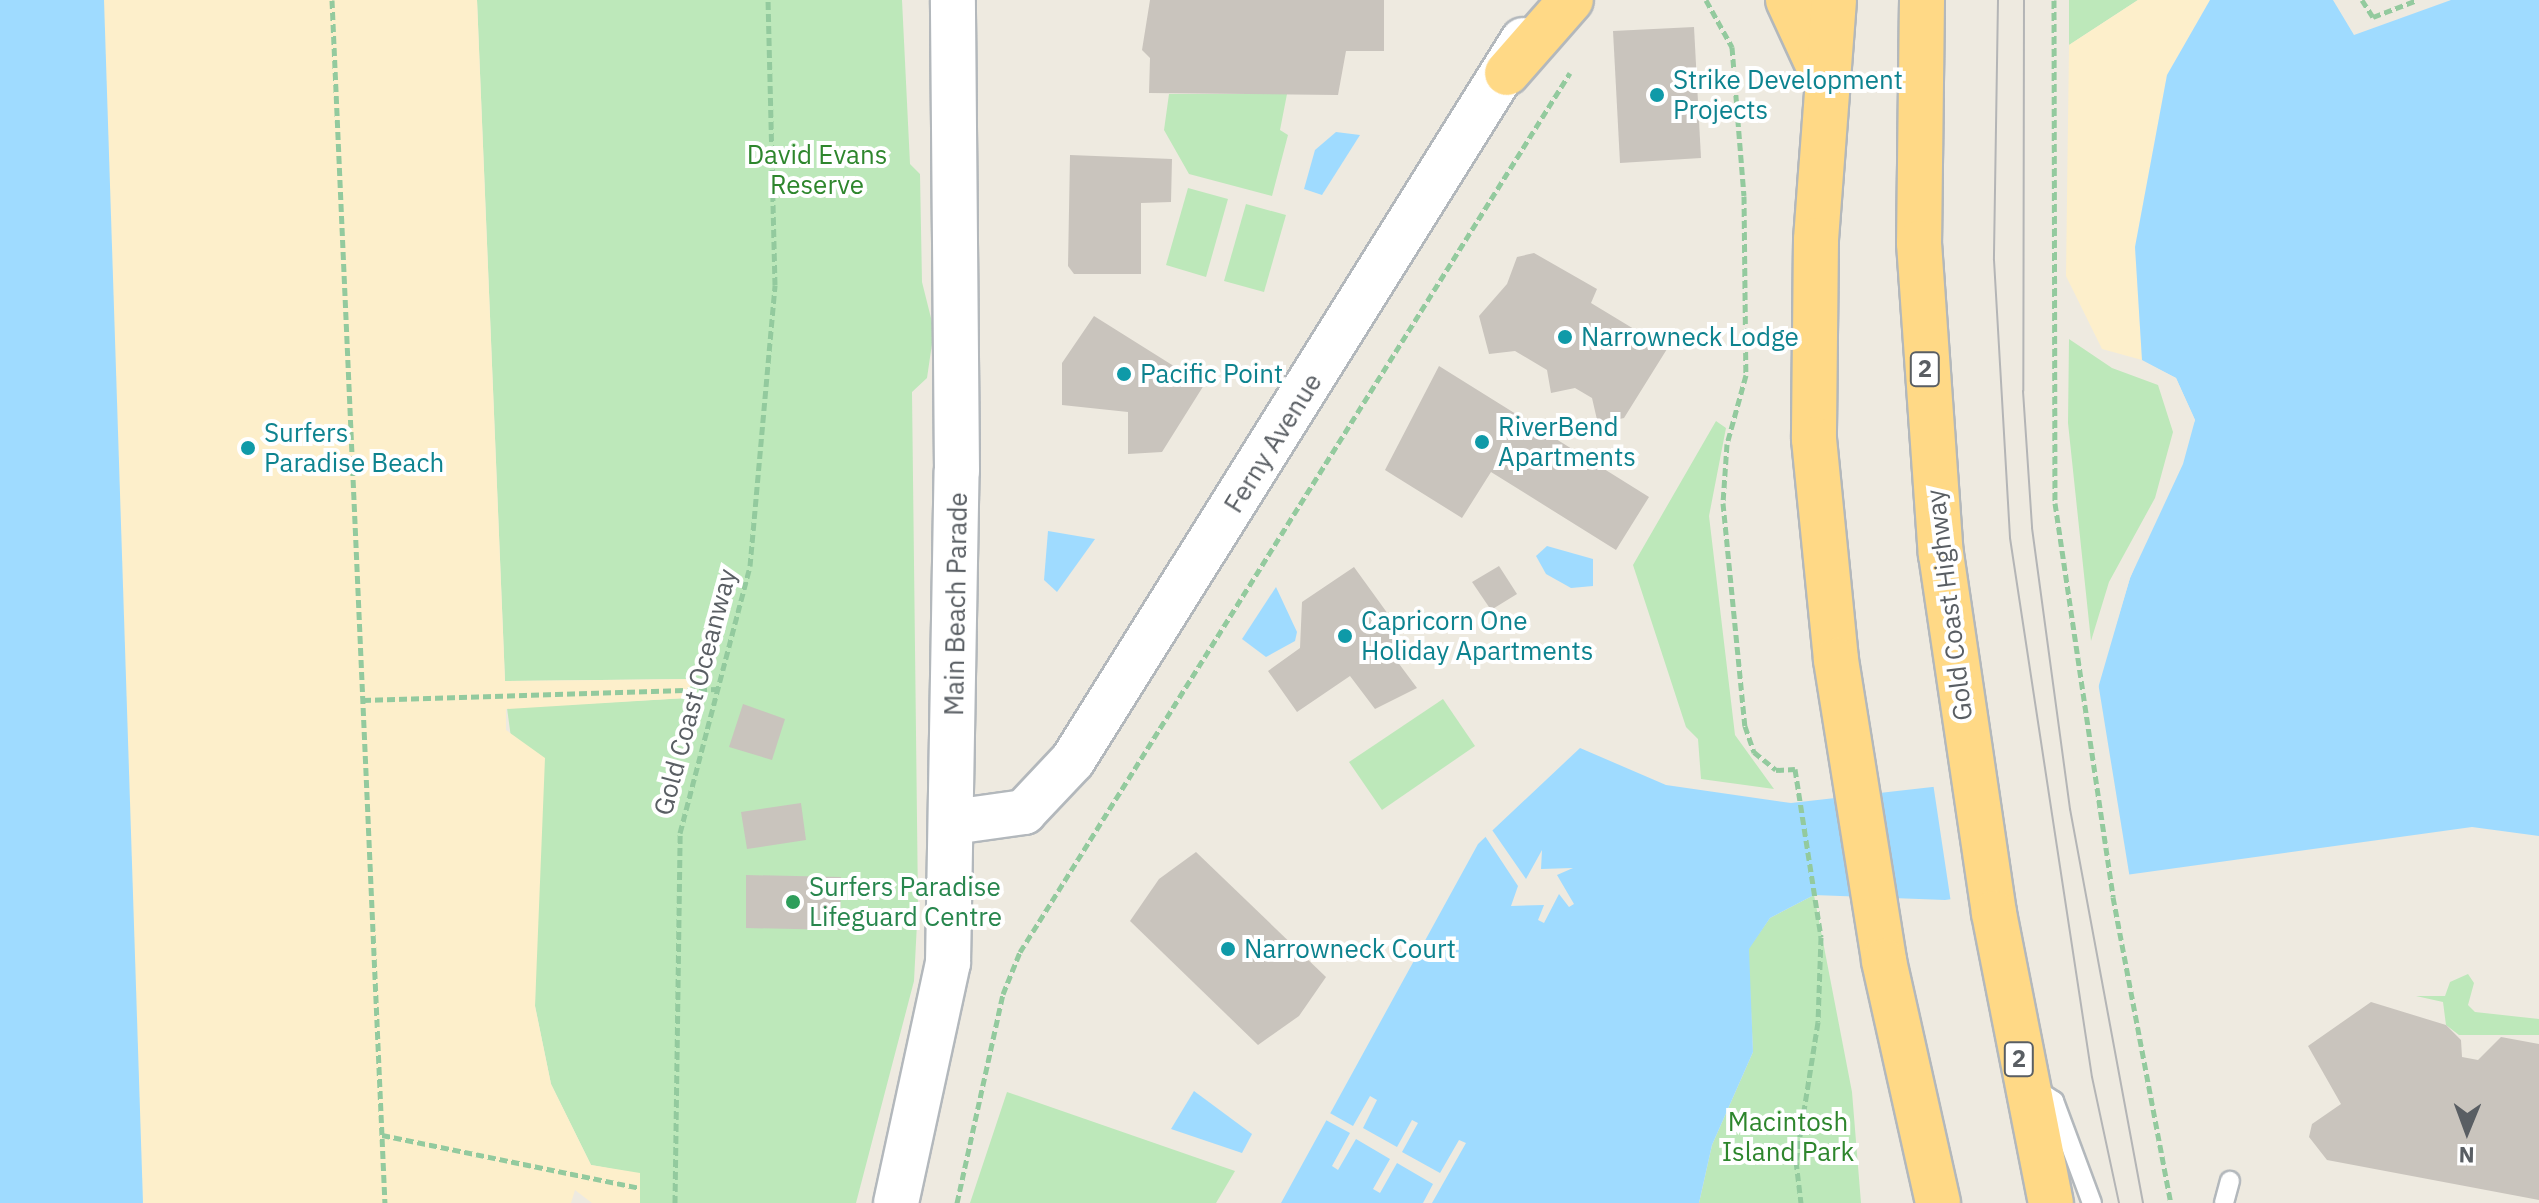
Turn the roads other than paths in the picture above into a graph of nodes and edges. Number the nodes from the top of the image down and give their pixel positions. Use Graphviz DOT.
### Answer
graph roads {
  1 [pos="953,0"];
  2 [pos="1543,0"];
  3 [pos="1571,0"];
  4 [pos="1788,0"];
  5 [pos="1834,0"];
  6 [pos="1922,0"];
  7 [pos="1507,73"];
  8 [pos="1826,83"];
  9 [pos="953,822"];
  10 [pos="2022,1079"];
  11 [pos="2230,1181"];
  12 [pos="896,1203"];
  13 [pos="1938,1203"];
  14 [pos="2051,1203"];
  15 [pos="2092,1203"];
  16 [pos="2224,1203"];
  1 -- 9 [label="street, Main Beach Parade"];
  2 -- 7 [label="street, Ferny Avenue"];
  3 -- 7 [label="highway"];
  4 -- 8 [label="highway"];
  5 -- 8 [label="highway"];
  6 -- 10 [label="highway, Gold Coast Highway / 2"];
  7 -- 9 [label="street, Ferny Avenue"];
  8 -- 13 [label="highway"];
  9 -- 12 [label="street, Main Beach Parade"];
  10 -- 14 [label="highway, Gold Coast Highway / 2"];
  10 -- 15 [label="lane"];
  11 -- 16 [label="lane"];
}
